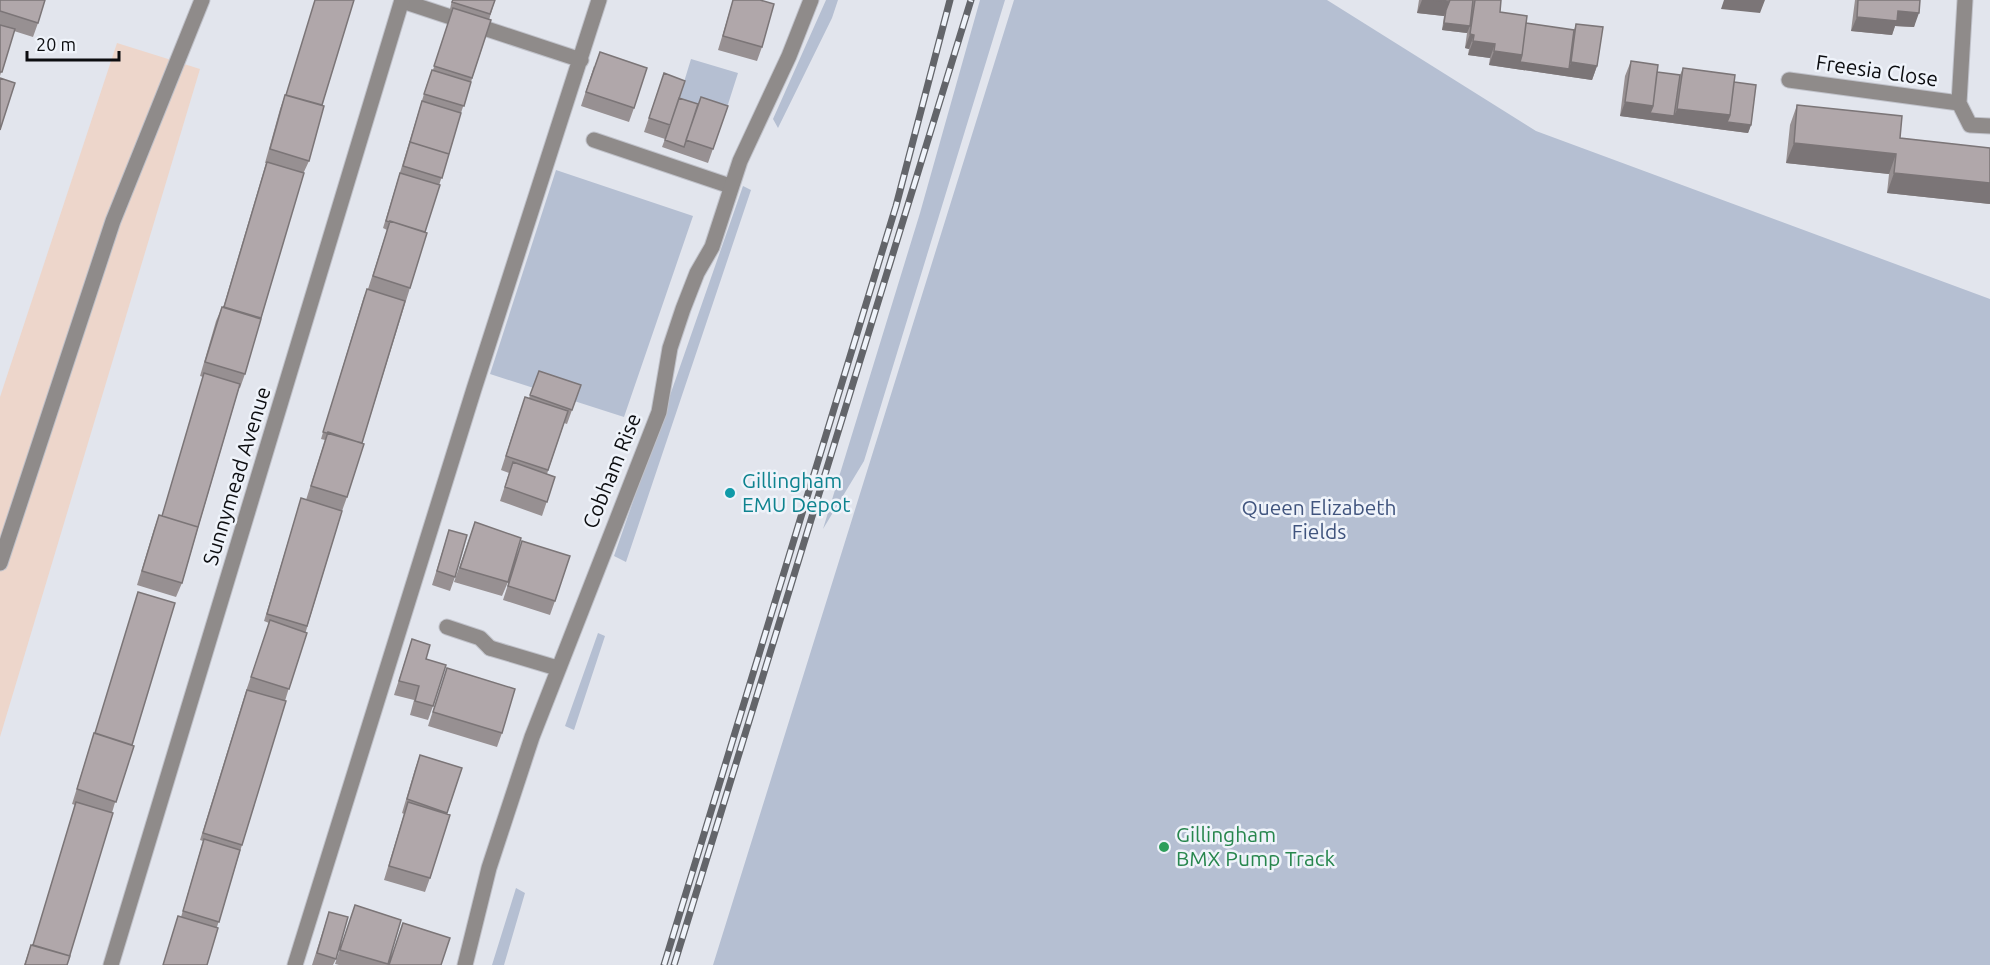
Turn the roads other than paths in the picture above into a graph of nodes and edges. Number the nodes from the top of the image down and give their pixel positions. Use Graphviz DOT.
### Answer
graph roads {
  1 [pos="202,0"];
  2 [pos="599,0"];
  3 [pos="811,0"];
  4 [pos="1965,0"];
  5 [pos="402,1"];
  6 [pos="581,60"];
  7 [pos="1789,80"];
  8 [pos="1959,103"];
  9 [pos="1990,126"];
  10 [pos="594,140"];
  11 [pos="730,186"];
  12 [pos="0,563"];
  13 [pos="447,627"];
  14 [pos="556,668"];
  15 [pos="111,965"];
  16 [pos="295,965"];
  17 [pos="465,965"];
  1 -- 12 [label="street"];
  2 -- 6 [label="street"];
  3 -- 11 [label="street, Cobham Rise"];
  4 -- 8 [label="street, Freesia Close"];
  5 -- 6 [label="street"];
  5 -- 15 [label="street, Sunnymead Avenue"];
  6 -- 16 [label="street"];
  7 -- 8 [label="street, Freesia Close"];
  8 -- 9 [label="street, Freesia Close"];
  10 -- 11 [label="street"];
  11 -- 14 [label="street, Cobham Rise"];
  13 -- 14 [label="street"];
  14 -- 17 [label="street, Cobham Rise"];
}
